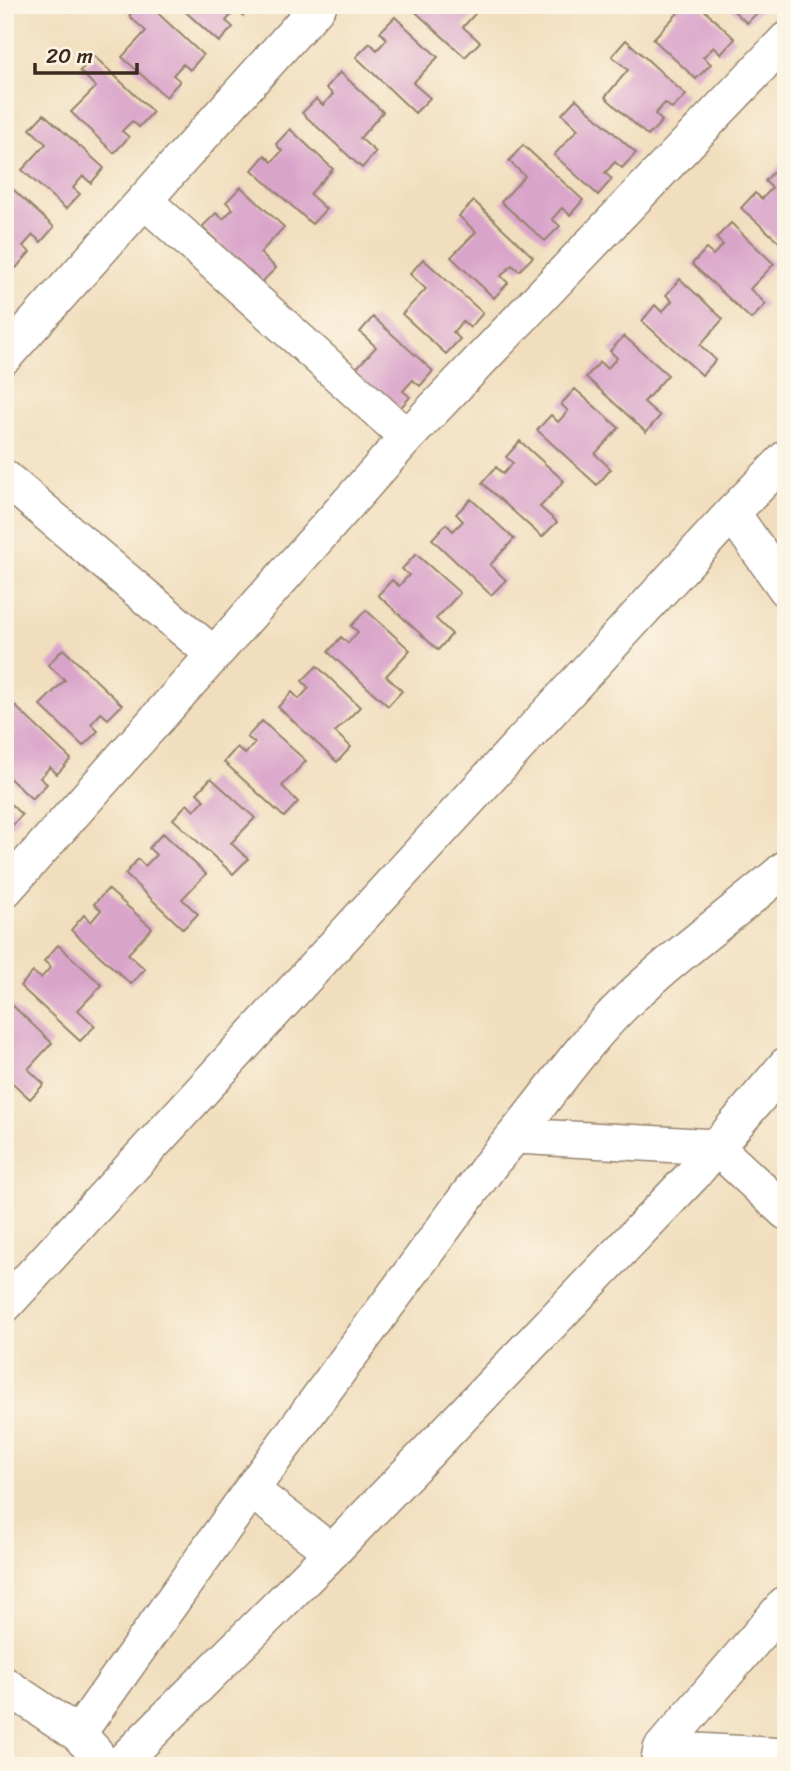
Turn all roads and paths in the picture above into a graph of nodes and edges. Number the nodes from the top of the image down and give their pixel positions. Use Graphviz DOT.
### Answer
graph roads {
  1 [pos="319,5"];
  2 [pos="786,40"];
  3 [pos="145,201"];
  4 [pos="5,356"];
  5 [pos="407,437"];
  6 [pos="786,458"];
  7 [pos="5,478"];
  8 [pos="732,513"];
  9 [pos="786,589"];
  10 [pos="213,654"];
  11 [pos="786,868"];
  12 [pos="5,891"];
  13 [pos="786,1065"];
  14 [pos="516,1136"];
  15 [pos="716,1147"];
  16 [pos="786,1212"];
  17 [pos="5,1305"];
  18 [pos="251,1490"];
  19 [pos="332,1552"];
  20 [pos="786,1603"];
  21 [pos="5,1685"];
  22 [pos="79,1734"];
  23 [pos="786,1756"];
  24 [pos="660,1758"];
  25 [pos="108,1766"];
  26 [pos="118,1766"];
  1 -- 3 [label="street"];
  2 -- 5 [label="street"];
  3 -- 4 [label="street"];
  3 -- 5 [label="street"];
  5 -- 10 [label="street"];
  6 -- 8 [label="street"];
  7 -- 10 [label="street"];
  8 -- 9 [label="street"];
  8 -- 17 [label="street"];
  10 -- 12 [label="street"];
  11 -- 14 [label="street"];
  13 -- 15 [label="street"];
  14 -- 15 [label="street"];
  14 -- 18 [label="street"];
  15 -- 16 [label="street"];
  15 -- 19 [label="street"];
  18 -- 19 [label="street"];
  18 -- 22 [label="street"];
  19 -- 26 [label="street"];
  20 -- 24 [label="street"];
  21 -- 22 [label="street"];
  22 -- 25 [label="street"];
  23 -- 24 [label="street"];
}
